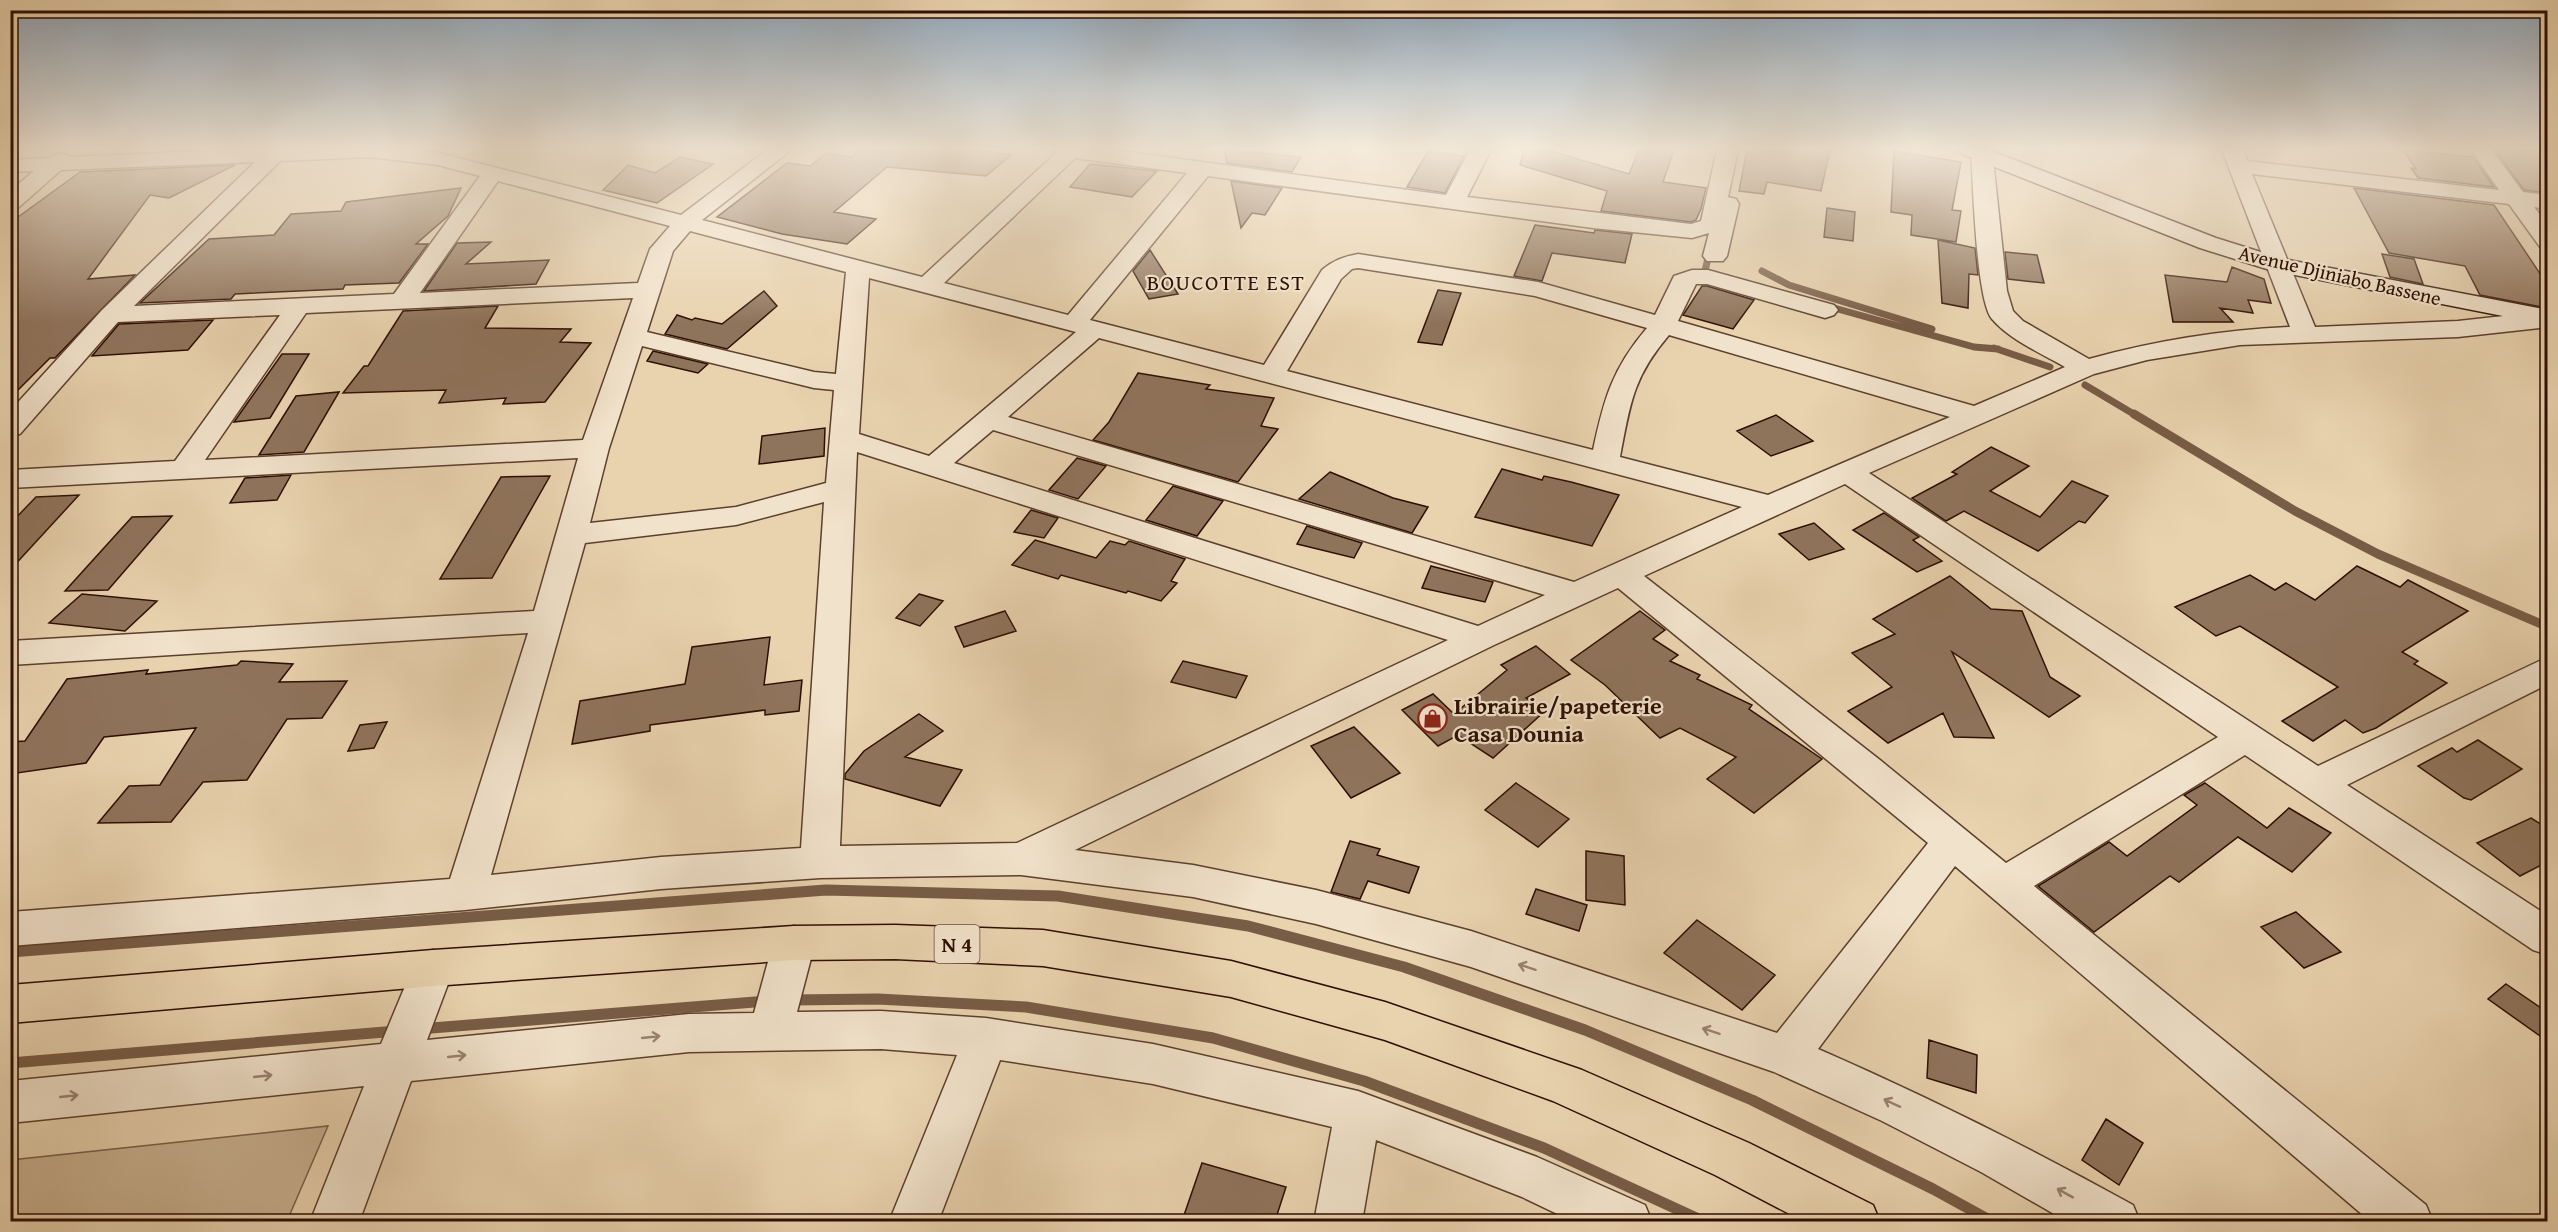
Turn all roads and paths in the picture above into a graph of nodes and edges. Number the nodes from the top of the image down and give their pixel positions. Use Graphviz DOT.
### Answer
graph roads {
  1 [pos="221,207"];
  2 [pos="460,207"];
  3 [pos="637,207"];
  4 [pos="705,207"];
  5 [pos="1010,207"];
  6 [pos="1174,207"];
  7 [pos="1499,207"];
  8 [pos="1715,207"];
  9 [pos="1726,207"];
  10 [pos="1984,207"];
  11 [pos="2118,207"];
  12 [pos="2255,207"];
  13 [pos="2523,207"];
  14 [pos="686,222"];
  15 [pos="2547,242"];
  16 [pos="1714,256"];
  17 [pos="2278,265"];
  18 [pos="858,268"];
  19 [pos="927,286"];
  20 [pos="649,290"];
  21 [pos="403,300"];
  22 [pos="299,305"];
  23 [pos="1826,310"];
  24 [pos="111,315"];
  25 [pos="2547,319"];
  26 [pos="1664,324"];
  27 [pos="1085,326"];
  28 [pos="2305,333"];
  29 [pos="633,336"];
  30 [pos="2085,368"];
  31 [pos="1271,375"];
  32 [pos="850,383"];
  33 [pos="1977,416"];
  34 [pos="989,420"];
  35 [pos="10,428"];
  36 [pos="846,439"];
  37 [pos="595,448"];
  38 [pos="1605,462"];
  39 [pos="934,466"];
  40 [pos="184,468"];
  41 [pos="1849,473"];
  42 [pos="10,479"];
  43 [pos="840,488"];
  44 [pos="1770,505"];
  45 [pos="571,535"];
  46 [pos="1622,574"];
  47 [pos="1577,594"];
  48 [pos="548,621"];
  49 [pos="1480,638"];
  50 [pos="10,653"];
  51 [pos="2547,669"];
  52 [pos="2246,737"];
  53 [pos="2316,784"];
  54 [pos="1952,840"];
  55 [pos="1021,859"];
  56 [pos="820,862"];
  57 [pos="2004,884"];
  58 [pos="465,894"];
  59 [pos="10,929"];
  60 [pos="2547,938"];
  61 [pos="794,943"];
  62 [pos="433,968"];
  63 [pos="10,1004"];
  64 [pos="771,1030"];
  65 [pos="986,1038"];
  66 [pos="1786,1056"];
  67 [pos="397,1062"];
  68 [pos="10,1102"];
  69 [pos="1358,1112"];
  70 [pos="334,1221"];
  71 [pos="913,1221"];
  72 [pos="1338,1221"];
  73 [pos="1628,1221"];
  74 [pos="1856,1221"];
  75 [pos="2116,1221"];
  76 [pos="2409,1221"];
  1 -- 24 [label="street"];
  2 -- 21 [label="street"];
  3 -- 14 [label="street"];
  4 -- 14 [label="street"];
  5 -- 19 [label="street"];
  6 -- 27 [label="street"];
  7 -- 8 [label="street"];
  9 -- 16 [label="street"];
  10 -- 30 [label="street"];
  11 -- 17 [label="street, Avenue Djiniabo Bassene"];
  12 -- 17 [label="street"];
  13 -- 15 [label="street"];
  14 -- 18 [label="street"];
  14 -- 20 [label="street"];
  17 -- 25 [label="street, Avenue Djiniabo Bassene"];
  17 -- 28 [label="street"];
  18 -- 19 [label="street"];
  18 -- 32 [label="street"];
  19 -- 27 [label="street"];
  20 -- 21 [label="street"];
  20 -- 29 [label="street"];
  21 -- 22 [label="street"];
  22 -- 24 [label="street"];
  22 -- 40 [label="street"];
  23 -- 26 [label="street"];
  24 -- 35 [label="street"];
  25 -- 28 [label="street"];
  26 -- 31 [label="street"];
  26 -- 33 [label="street"];
  26 -- 38 [label="street"];
  27 -- 31 [label="street"];
  27 -- 34 [label="street"];
  28 -- 30 [label="street"];
  29 -- 32 [label="street"];
  29 -- 37 [label="street"];
  30 -- 33 [label="street"];
  31 -- 38 [label="street"];
  32 -- 36 [label="street"];
  33 -- 41 [label="street"];
  34 -- 39 [label="street"];
  34 -- 47 [label="street"];
  36 -- 39 [label="street"];
  36 -- 43 [label="street"];
  37 -- 40 [label="street"];
  37 -- 45 [label="street"];
  38 -- 44 [label="street"];
  39 -- 49 [label="street"];
  40 -- 42 [label="street"];
  41 -- 44 [label="street"];
  41 -- 52 [label="street"];
  43 -- 45 [label="street"];
  43 -- 56 [label="street"];
  44 -- 46 [label="street"];
  45 -- 48 [label="street"];
  46 -- 47 [label="street"];
  46 -- 54 [label="street"];
  47 -- 49 [label="street"];
  48 -- 50 [label="street"];
  48 -- 58 [label="street"];
  49 -- 55 [label="street"];
  51 -- 53 [label="street"];
  52 -- 53 [label="street"];
  52 -- 57 [label="street"];
  53 -- 60 [label="street"];
  54 -- 57 [label="street"];
  54 -- 66 [label="street"];
  55 -- 56 [label="street"];
  66 -- 55 [label="street, one-way"];
  56 -- 58 [label="street"];
  57 -- 76 [label="street"];
  58 -- 59 [label="street"];
  61 -- 62 [label="highway, N 4"];
  61 -- 64 [label="street"];
  61 -- 74 [label="highway, N 4"];
  62 -- 63 [label="highway, N 4"];
  62 -- 67 [label="street"];
  64 -- 65 [label="street"];
  67 -- 64 [label="street, one-way"];
  65 -- 69 [label="street"];
  65 -- 71 [label="street"];
  75 -- 66 [label="street, one-way"];
  68 -- 67 [label="street, one-way"];
  67 -- 70 [label="street"];
  69 -- 72 [label="street"];
  69 -- 73 [label="street"];
}
